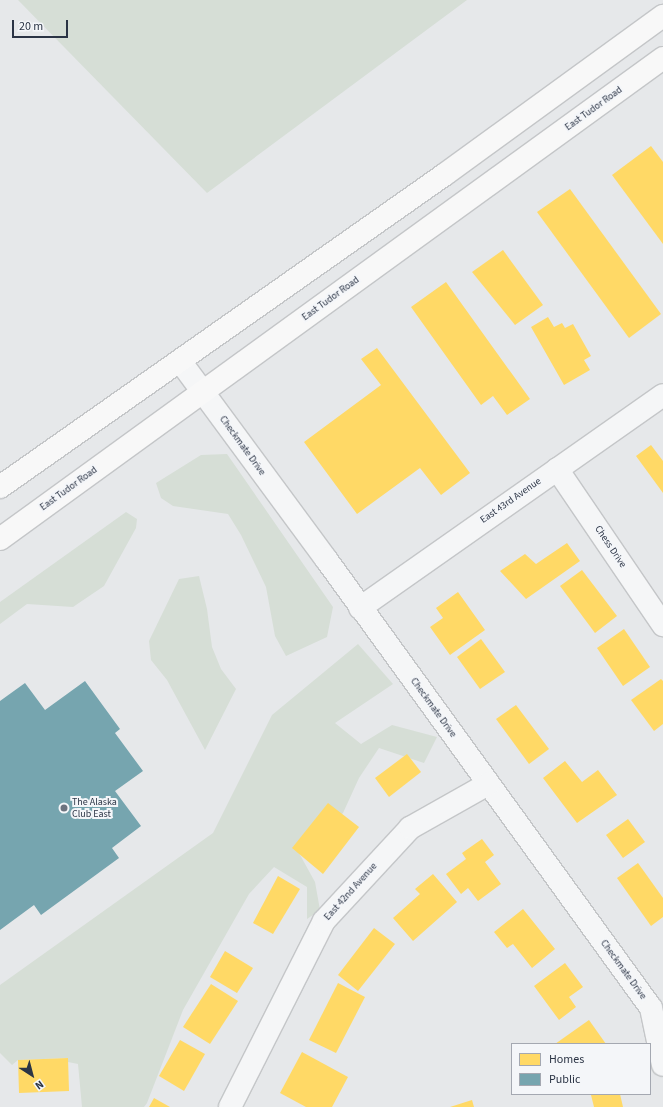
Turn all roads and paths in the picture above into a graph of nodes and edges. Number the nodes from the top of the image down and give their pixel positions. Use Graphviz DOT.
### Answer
graph roads {
  1 [pos="663,16"];
  2 [pos="663,58"];
  3 [pos="180,361"];
  4 [pos="203,392"];
  5 [pos="663,395"];
  6 [pos="557,469"];
  7 [pos="0,488"];
  8 [pos="0,539"];
  9 [pos="360,608"];
  10 [pos="663,625"];
  11 [pos="488,784"];
  12 [pos="663,1065"];
  13 [pos="230,1107"];
  1 -- 3 [label="main road"];
  2 -- 4 [label="main road, East Tudor Road"];
  3 -- 4 [label="street, Checkmate Drive"];
  3 -- 7 [label="main road"];
  4 -- 8 [label="main road, East Tudor Road"];
  4 -- 9 [label="street, Checkmate Drive"];
  5 -- 6 [label="street, East 43rd Avenue"];
  6 -- 9 [label="street, East 43rd Avenue"];
  6 -- 10 [label="street, Chess Drive"];
  9 -- 11 [label="street, Checkmate Drive"];
  11 -- 12 [label="street, Checkmate Drive"];
  11 -- 13 [label="street, East 42nd Avenue"];
}
